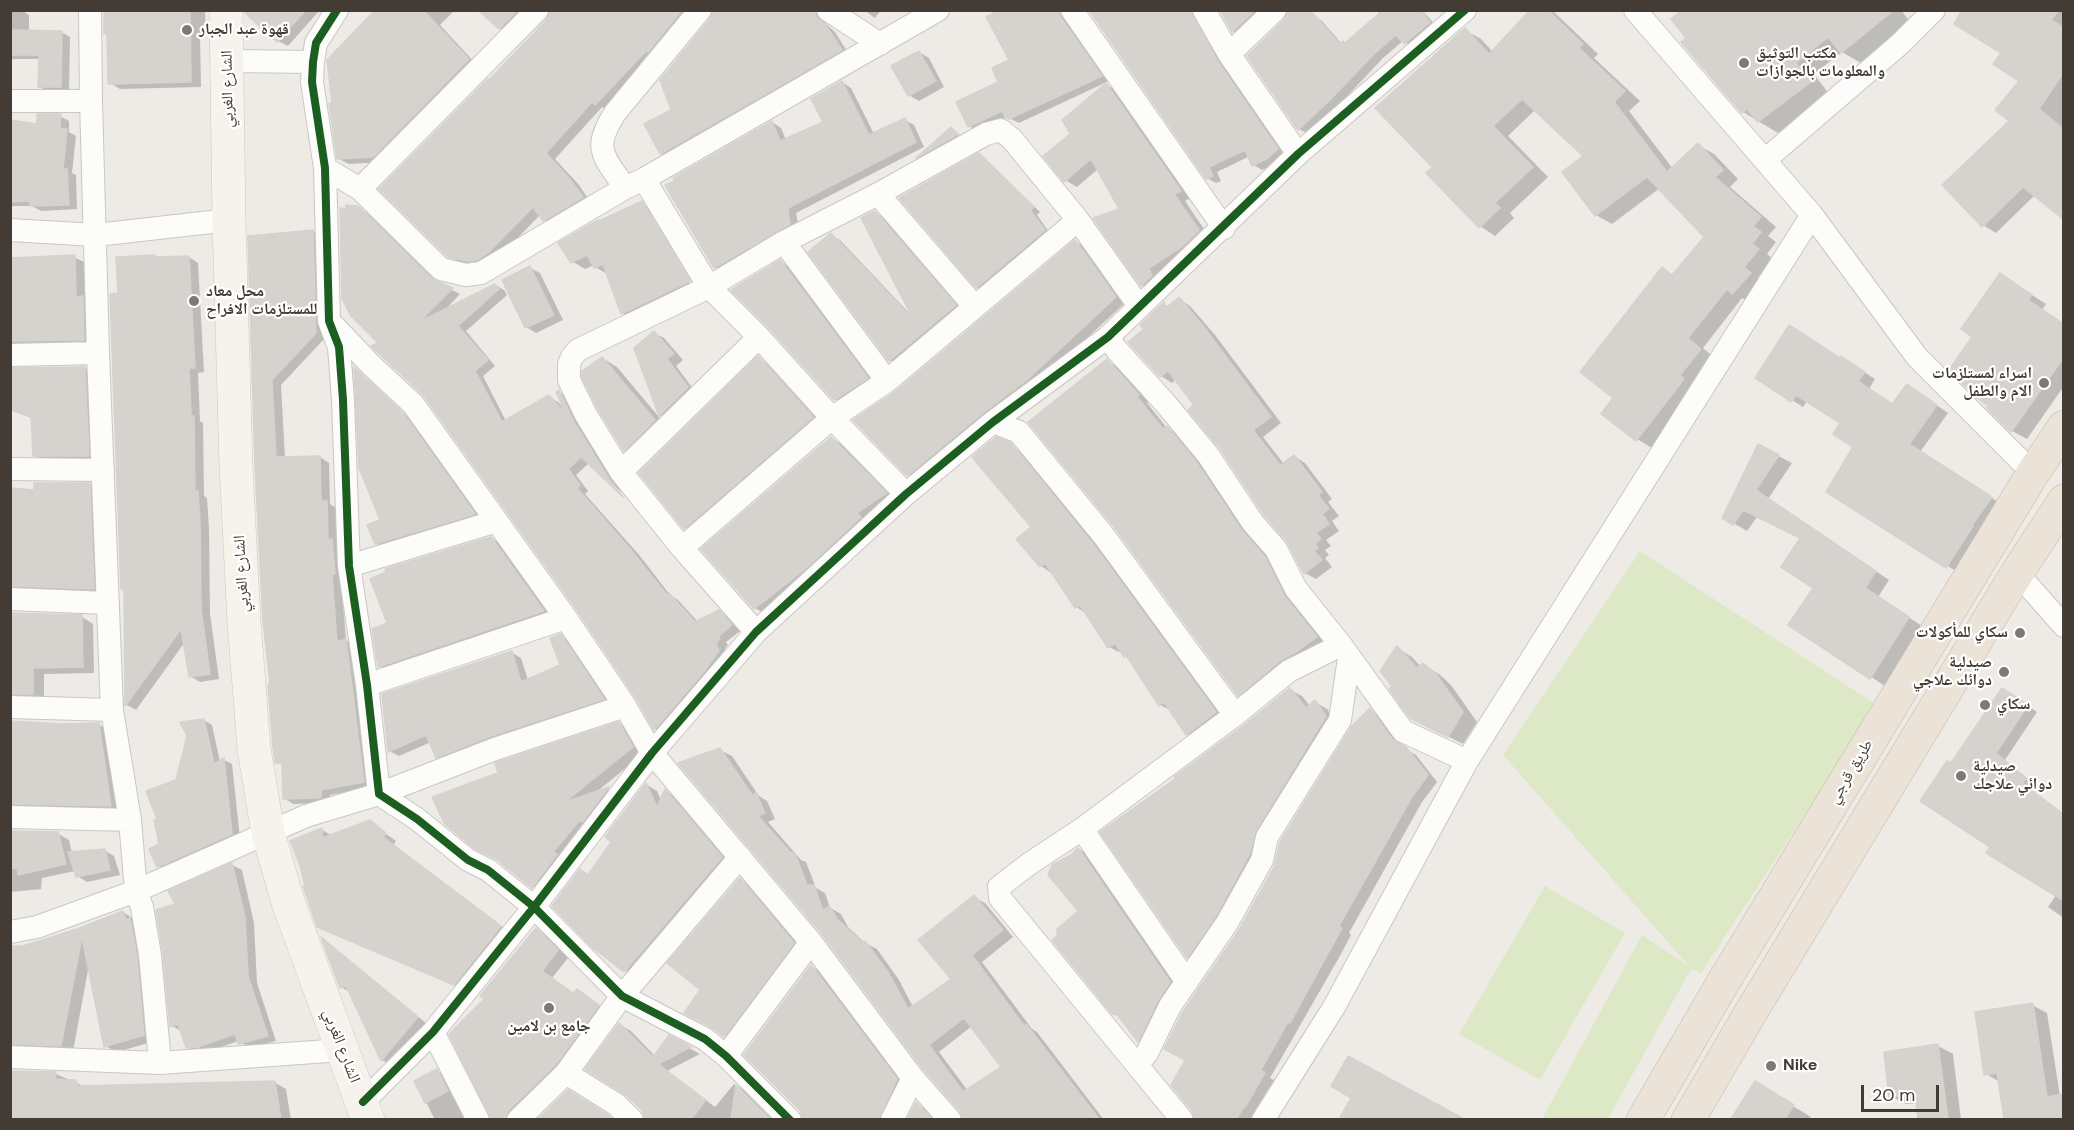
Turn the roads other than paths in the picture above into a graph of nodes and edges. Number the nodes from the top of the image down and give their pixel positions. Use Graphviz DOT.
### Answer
graph roads {
  1 [pos="90,10"];
  2 [pos="226,10"];
  3 [pos="337,10"];
  4 [pos="537,10"];
  5 [pos="700,10"];
  6 [pos="828,10"];
  7 [pos="939,10"];
  8 [pos="1072,10"];
  9 [pos="1204,10"];
  10 [pos="1275,10"];
  11 [pos="1465,10"];
  12 [pos="1635,10"];
  13 [pos="1934,10"];
  14 [pos="880,44"];
  15 [pos="1229,54"];
  16 [pos="228,61"];
  17 [pos="313,62"];
  18 [pos="10,101"];
  19 [pos="91,101"];
  20 [pos="1298,154"];
  21 [pos="1766,159"];
  22 [pos="325,168"];
  23 [pos="634,183"];
  24 [pos="360,189"];
  25 [pos="878,194"];
  26 [pos="1812,215"];
  27 [pos="229,220"];
  28 [pos="1078,220"];
  29 [pos="1224,228"];
  30 [pos="10,230"];
  31 [pos="96,235"];
  32 [pos="784,242"];
  33 [pos="709,287"];
  34 [pos="1140,306"];
  35 [pos="975,307"];
  36 [pos="329,321"];
  37 [pos="759,337"];
  38 [pos="1108,337"];
  39 [pos="98,353"];
  40 [pos="10,355"];
  41 [pos="887,381"];
  42 [pos="832,418"];
  43 [pos="993,422"];
  44 [pos="2064,427"];
  45 [pos="10,469"];
  46 [pos="103,470"];
  47 [pos="621,472"];
  48 [pos="2033,473"];
  49 [pos="906,494"];
  50 [pos="2064,501"];
  51 [pos="497,521"];
  52 [pos="682,548"];
  53 [pos="349,566"];
  54 [pos="2017,573"];
  55 [pos="10,599"];
  56 [pos="108,603"];
  57 [pos="566,618"];
  58 [pos="2064,626"];
  59 [pos="756,632"];
  60 [pos="1345,652"];
  61 [pos="367,685"];
  62 [pos="625,706"];
  63 [pos="10,707"];
  64 [pos="112,710"];
  65 [pos="1235,715"];
  66 [pos="652,753"];
  67 [pos="1467,761"];
  68 [pos="379,794"];
  69 [pos="10,817"];
  70 [pos="130,820"];
  71 [pos="1082,829"];
  72 [pos="268,833"];
  73 [pos="740,857"];
  74 [pos="136,891"];
  75 [pos="534,907"];
  76 [pos="10,932"];
  77 [pos="811,942"];
  78 [pos="1187,982"];
  79 [pos="622,996"];
  80 [pos="433,1032"];
  81 [pos="342,1050"];
  82 [pos="726,1056"];
  83 [pos="10,1057"];
  84 [pos="160,1063"];
  85 [pos="1137,1065"];
  86 [pos="566,1073"];
  87 [pos="913,1078"];
  88 [pos="366,1111"];
  89 [pos="785,1118"];
  90 [pos="478,1119"];
  91 [pos="518,1119"];
  92 [pos="632,1119"];
  93 [pos="892,1119"];
  94 [pos="950,1119"];
  95 [pos="1182,1119"];
  96 [pos="1263,1119"];
  97 [pos="1643,1119"];
  98 [pos="1688,1119"];
  1 -- 19 [label="street"];
  2 -- 16 [label="street, الشارع الغربي"];
  3 -- 17 [label="street"];
  4 -- 24 [label="street"];
  5 -- 23 [label="street"];
  6 -- 14 [label="street"];
  7 -- 14 [label="street"];
  8 -- 29 [label="street"];
  9 -- 15 [label="street"];
  10 -- 15 [label="street"];
  11 -- 20 [label="street"];
  12 -- 21 [label="street"];
  13 -- 21 [label="street"];
  14 -- 23 [label="street"];
  15 -- 20 [label="street"];
  16 -- 17 [label="street"];
  16 -- 27 [label="street, الشارع الغربي"];
  17 -- 22 [label="street"];
  18 -- 19 [label="street"];
  19 -- 31 [label="street"];
  20 -- 29 [label="street"];
  21 -- 26 [label="street"];
  22 -- 24 [label="street"];
  22 -- 36 [label="street"];
  23 -- 24 [label="street"];
  23 -- 33 [label="street"];
  25 -- 28 [label="street"];
  25 -- 32 [label="street"];
  25 -- 35 [label="street"];
  26 -- 48 [label="street"];
  26 -- 67 [label="street"];
  27 -- 31 [label="street"];
  27 -- 72 [label="street, الشارع الغربي"];
  28 -- 34 [label="street"];
  28 -- 35 [label="street"];
  29 -- 34 [label="street"];
  30 -- 31 [label="street"];
  31 -- 39 [label="street"];
  32 -- 33 [label="street"];
  32 -- 41 [label="street"];
  33 -- 37 [label="street"];
  33 -- 47 [label="street"];
  34 -- 38 [label="street"];
  35 -- 41 [label="street"];
  36 -- 51 [label="street"];
  36 -- 53 [label="street"];
  37 -- 42 [label="street"];
  37 -- 47 [label="street"];
  38 -- 43 [label="street"];
  38 -- 60 [label="street"];
  39 -- 40 [label="street"];
  39 -- 46 [label="street"];
  41 -- 42 [label="street"];
  42 -- 49 [label="street"];
  42 -- 52 [label="street"];
  43 -- 49 [label="street"];
  43 -- 65 [label="street"];
  44 -- 48 [label="highway, طريق قرجي"];
  45 -- 46 [label="street"];
  46 -- 56 [label="street"];
  47 -- 52 [label="street"];
  48 -- 97 [label="highway, طريق قرجي"];
  49 -- 59 [label="street"];
  50 -- 54 [label="highway"];
  51 -- 53 [label="street"];
  51 -- 57 [label="street"];
  52 -- 59 [label="street"];
  53 -- 61 [label="street"];
  54 -- 58 [label="street"];
  54 -- 98 [label="highway"];
  55 -- 56 [label="street"];
  56 -- 64 [label="street"];
  57 -- 61 [label="street"];
  57 -- 62 [label="street"];
  59 -- 66 [label="street"];
  60 -- 65 [label="street"];
  60 -- 67 [label="street"];
  60 -- 78 [label="street"];
  61 -- 68 [label="street"];
  62 -- 66 [label="street"];
  62 -- 68 [label="street"];
  63 -- 64 [label="street"];
  64 -- 70 [label="street"];
  65 -- 71 [label="street"];
  66 -- 73 [label="street"];
  66 -- 75 [label="street"];
  67 -- 96 [label="street"];
  68 -- 72 [label="street"];
  68 -- 75 [label="street"];
  69 -- 70 [label="street"];
  70 -- 74 [label="street"];
  71 -- 78 [label="street"];
  71 -- 85 [label="street"];
  72 -- 74 [label="street"];
  72 -- 81 [label="street, الشارع الغربي"];
  73 -- 77 [label="street"];
  73 -- 79 [label="street"];
  74 -- 76 [label="street"];
  74 -- 84 [label="street"];
  75 -- 79 [label="street"];
  75 -- 80 [label="street"];
  77 -- 82 [label="street"];
  77 -- 87 [label="street"];
  78 -- 85 [label="street"];
  79 -- 82 [label="street"];
  79 -- 86 [label="street"];
  80 -- 88 [label="street"];
  80 -- 90 [label="street"];
  81 -- 84 [label="street"];
  81 -- 88 [label="street, الشارع الغربي"];
  82 -- 89 [label="street"];
  83 -- 84 [label="street"];
  85 -- 95 [label="street"];
  86 -- 91 [label="street"];
  86 -- 92 [label="street"];
  87 -- 93 [label="street"];
  87 -- 94 [label="street"];
}
